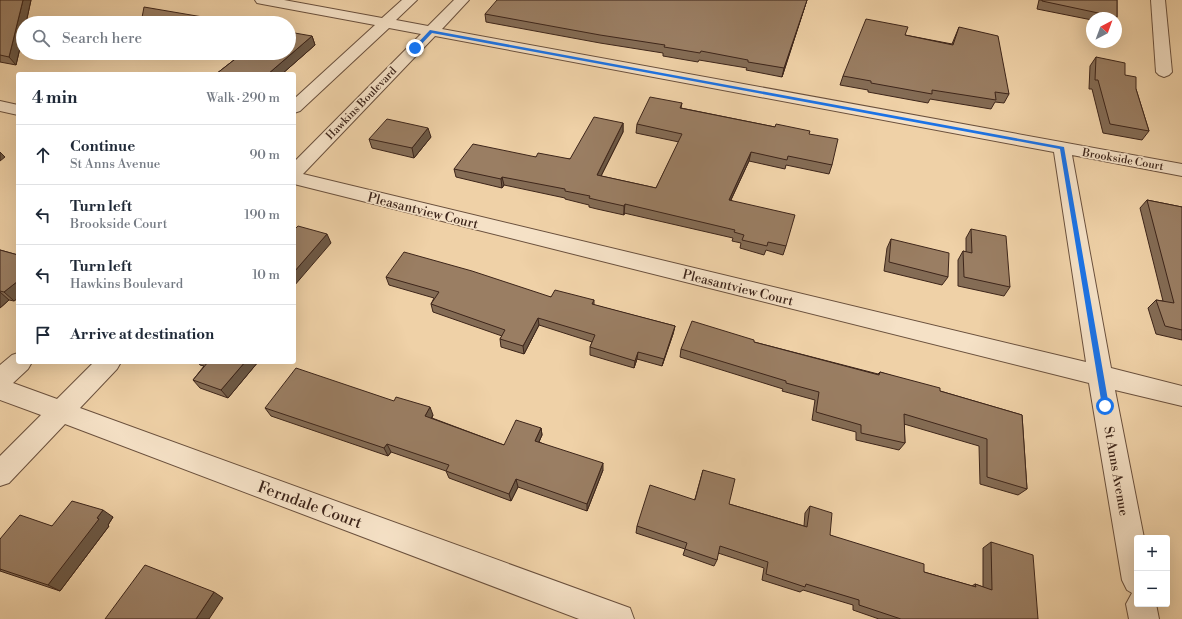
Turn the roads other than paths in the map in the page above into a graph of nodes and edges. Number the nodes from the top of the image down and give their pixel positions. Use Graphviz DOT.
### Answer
graph roads {
  1 [pos="262,0"];
  2 [pos="410,0"];
  3 [pos="462,0"];
  4 [pos="1158,0"];
  5 [pos="385,23"];
  6 [pos="432,31"];
  7 [pos="1164,72"];
  8 [pos="0,106"];
  9 [pos="296,106"];
  10 [pos="16,110"];
  11 [pos="1062,148"];
  12 [pos="296,170"];
  13 [pos="1182,170"];
  14 [pos="296,178"];
  15 [pos="18,364"];
  16 [pos="107,364"];
  17 [pos="1100,376"];
  18 [pos="0,380"];
  19 [pos="0,389"];
  20 [pos="1182,396"];
  21 [pos="61,411"];
  22 [pos="0,474"];
  23 [pos="1135,571"];
  24 [pos="1142,607"];
  25 [pos="620,619"];
  26 [pos="1144,619"];
  1 -- 5 [label="street, Brookside Court"];
  2 -- 5 [label="street"];
  3 -- 6 [label="street, Hawkins Boulevard"];
  4 -- 7 [label="street"];
  5 -- 6 [label="street, Brookside Court"];
  5 -- 9 [label="street"];
  6 -- 11 [label="street, Brookside Court"];
  6 -- 12 [label="street, Hawkins Boulevard"];
  8 -- 10 [label="street"];
  11 -- 13 [label="street, Brookside Court"];
  11 -- 17 [label="street, St Anns Avenue"];
  14 -- 17 [label="street, Pleasantview Court"];
  15 -- 18 [label="street"];
  16 -- 21 [label="street"];
  17 -- 20 [label="street, Pleasantview Court"];
  17 -- 23 [label="street, St Anns Avenue"];
  19 -- 21 [label="street, Ferndale Court"];
  21 -- 22 [label="street"];
  21 -- 25 [label="street, Ferndale Court"];
  24 -- 26 [label="street"];
}
